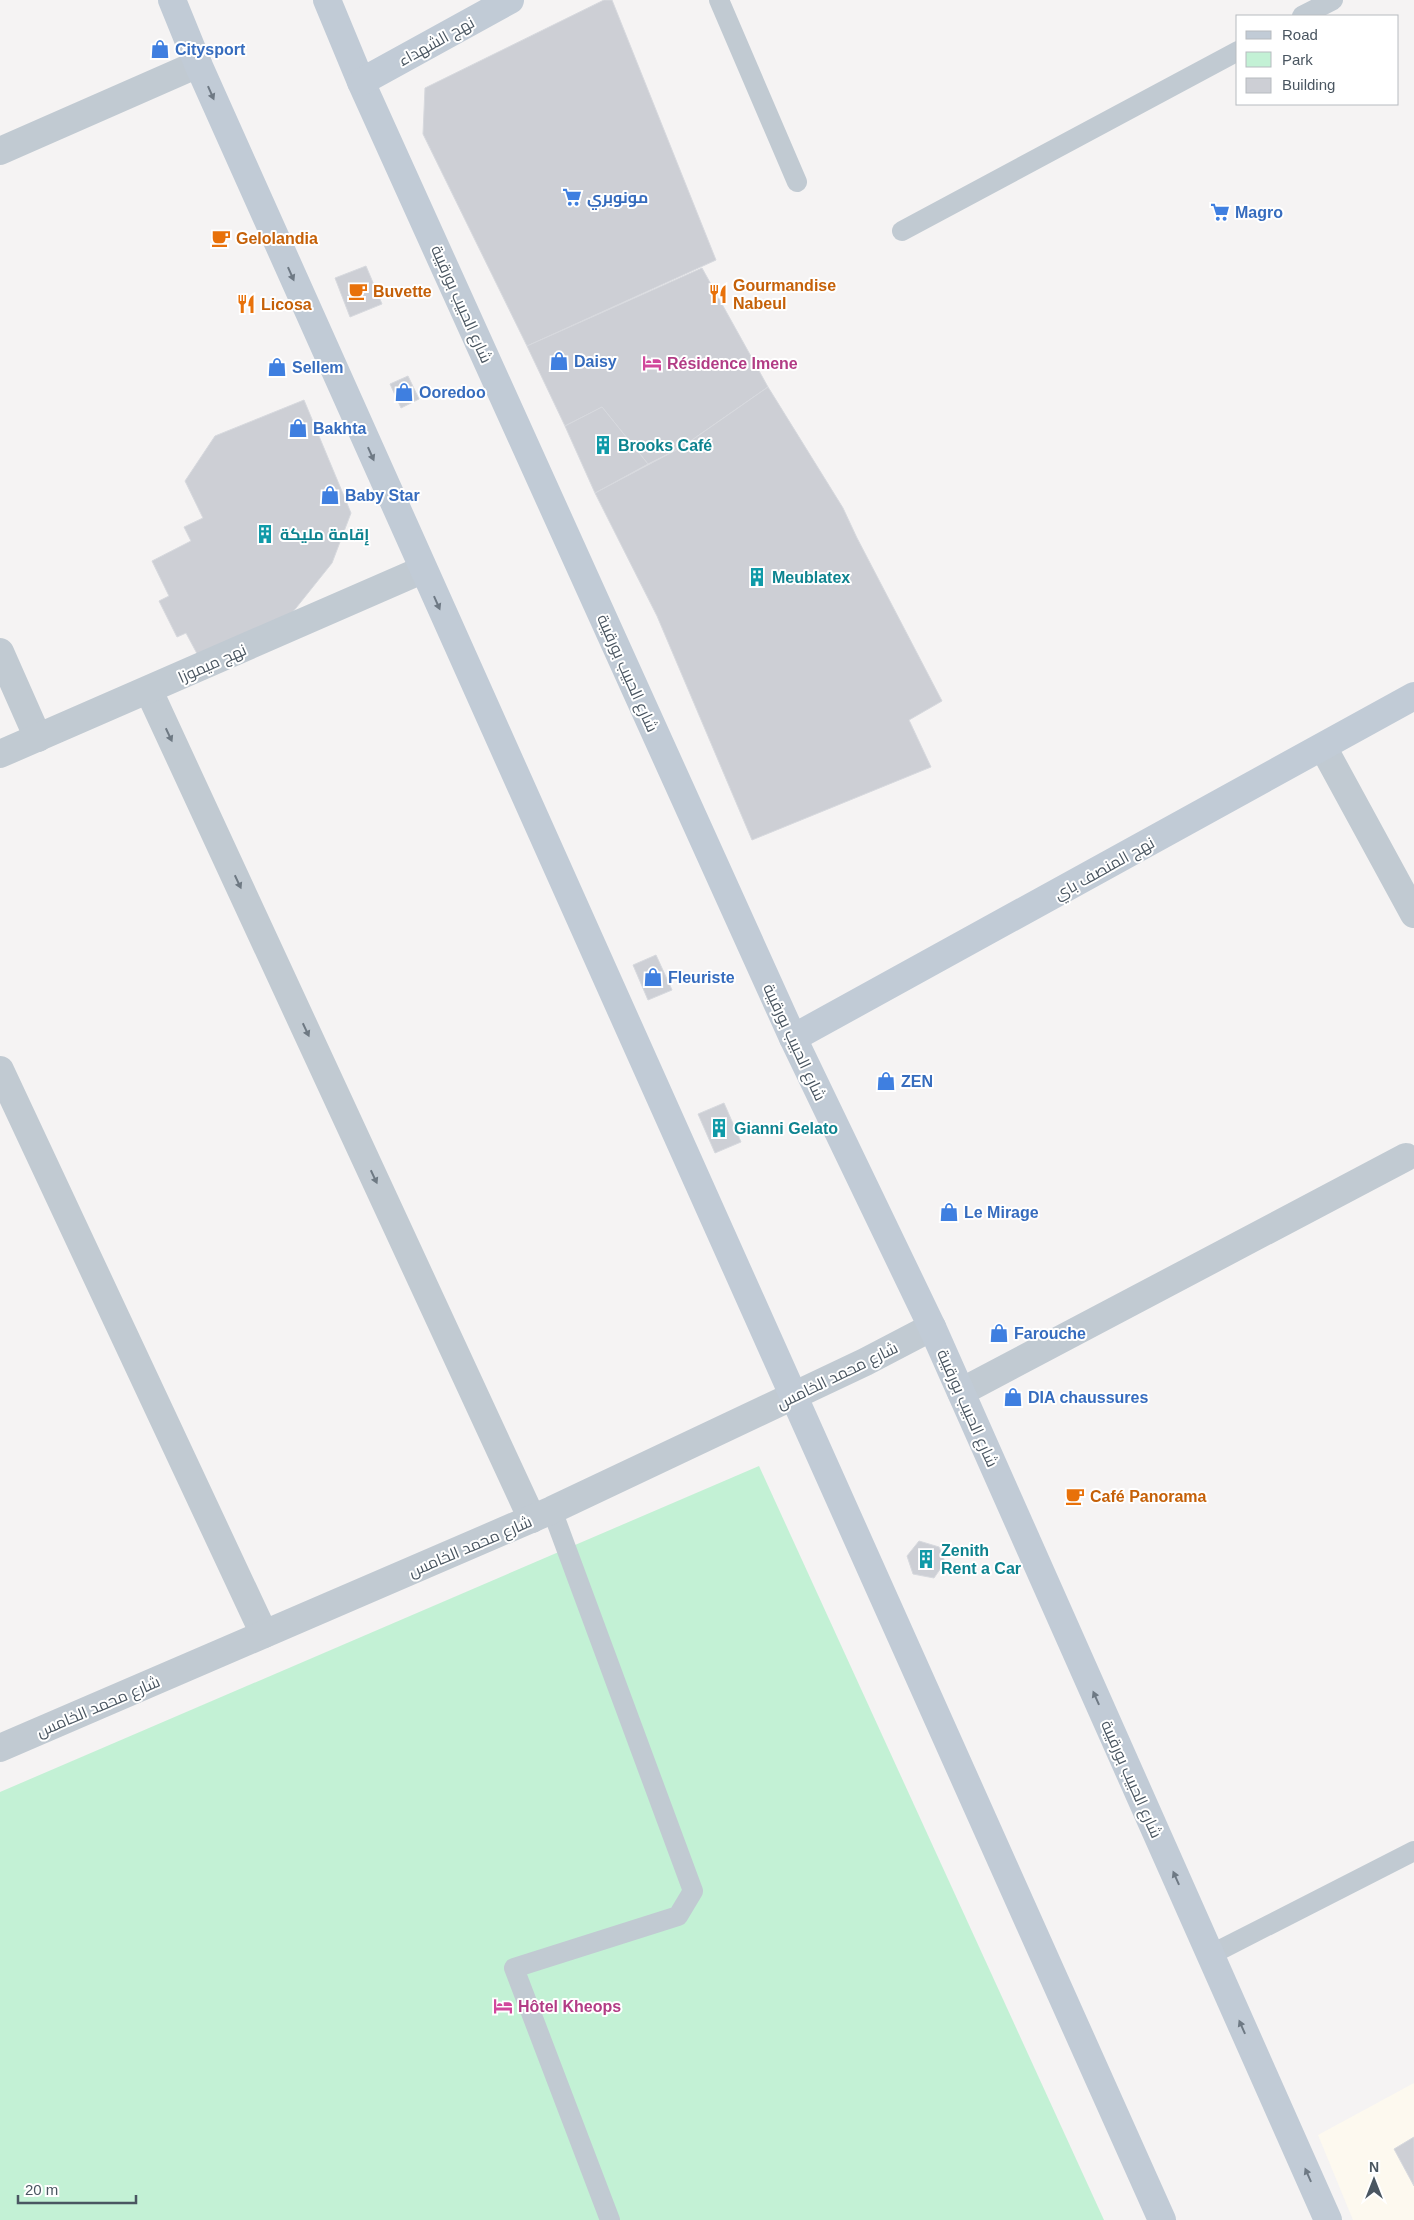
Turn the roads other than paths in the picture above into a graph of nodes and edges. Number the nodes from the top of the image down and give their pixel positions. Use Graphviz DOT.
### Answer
graph roads {
  1 [pos="172,0"];
  2 [pos="327,0"];
  3 [pos="510,0"];
  4 [pos="719,0"];
  5 [pos="1333,0"];
  6 [pos="1304,15"];
  7 [pos="1236,52"];
  8 [pos="198,64"];
  9 [pos="361,82"];
  10 [pos="0,151"];
  11 [pos="797,182"];
  12 [pos="902,230"];
  13 [pos="422,570"];
  14 [pos="0,652"];
  15 [pos="149,691"];
  16 [pos="1414,696"];
  17 [pos="38,738"];
  18 [pos="1323,747"];
  19 [pos="0,754"];
  20 [pos="1414,914"];
  21 [pos="793,1038"];
  22 [pos="0,1070"];
  23 [pos="1406,1157"];
  24 [pos="932,1327"];
  25 [pos="961,1392"];
  26 [pos="793,1396"];
  27 [pos="542,1514"];
  28 [pos="264,1634"];
  29 [pos="0,1748"];
  30 [pos="1414,1851"];
  31 [pos="1210,1955"];
  32 [pos="610,2220"];
  33 [pos="1162,2220"];
  34 [pos="1328,2220"];
  1 -- 8 [label="street"];
  2 -- 9 [label="street, شارع الحبيب بورقيبة"];
  3 -- 9 [label="street, نهج الشهداء"];
  4 -- 11 [label="lane"];
  5 -- 6 [label="lane"];
  7 -- 12 [label="lane"];
  8 -- 10 [label="street"];
  8 -- 13 [label="street, one-way"];
  9 -- 21 [label="street, شارع الحبيب بورقيبة"];
  13 -- 15 [label="street, نهج ميموزا"];
  13 -- 26 [label="street, one-way"];
  14 -- 17 [label="street"];
  15 -- 17 [label="street, نهج ميموزا"];
  15 -- 27 [label="street, one-way"];
  16 -- 18 [label="street, نهج المنصف باي"];
  17 -- 19 [label="street, نهج ميموزا"];
  18 -- 20 [label="street"];
  18 -- 21 [label="street, نهج المنصف باي"];
  21 -- 24 [label="street, شارع الحبيب بورقيبة"];
  22 -- 28 [label="street"];
  23 -- 25 [label="street"];
  24 -- 25 [label="street, شارع الحبيب بورقيبة"];
  24 -- 26 [label="street, شارع محمد الخامس"];
  31 -- 25 [label="street, شارع الحبيب بورقيبة, one-way"];
  26 -- 27 [label="street, شارع محمد الخامس"];
  26 -- 33 [label="street"];
  27 -- 28 [label="street, شارع محمد الخامس"];
  27 -- 32 [label="lane"];
  28 -- 29 [label="street, شارع محمد الخامس"];
  30 -- 31 [label="lane"];
  34 -- 31 [label="street, شارع الحبيب بورقيبة, one-way"];
}
